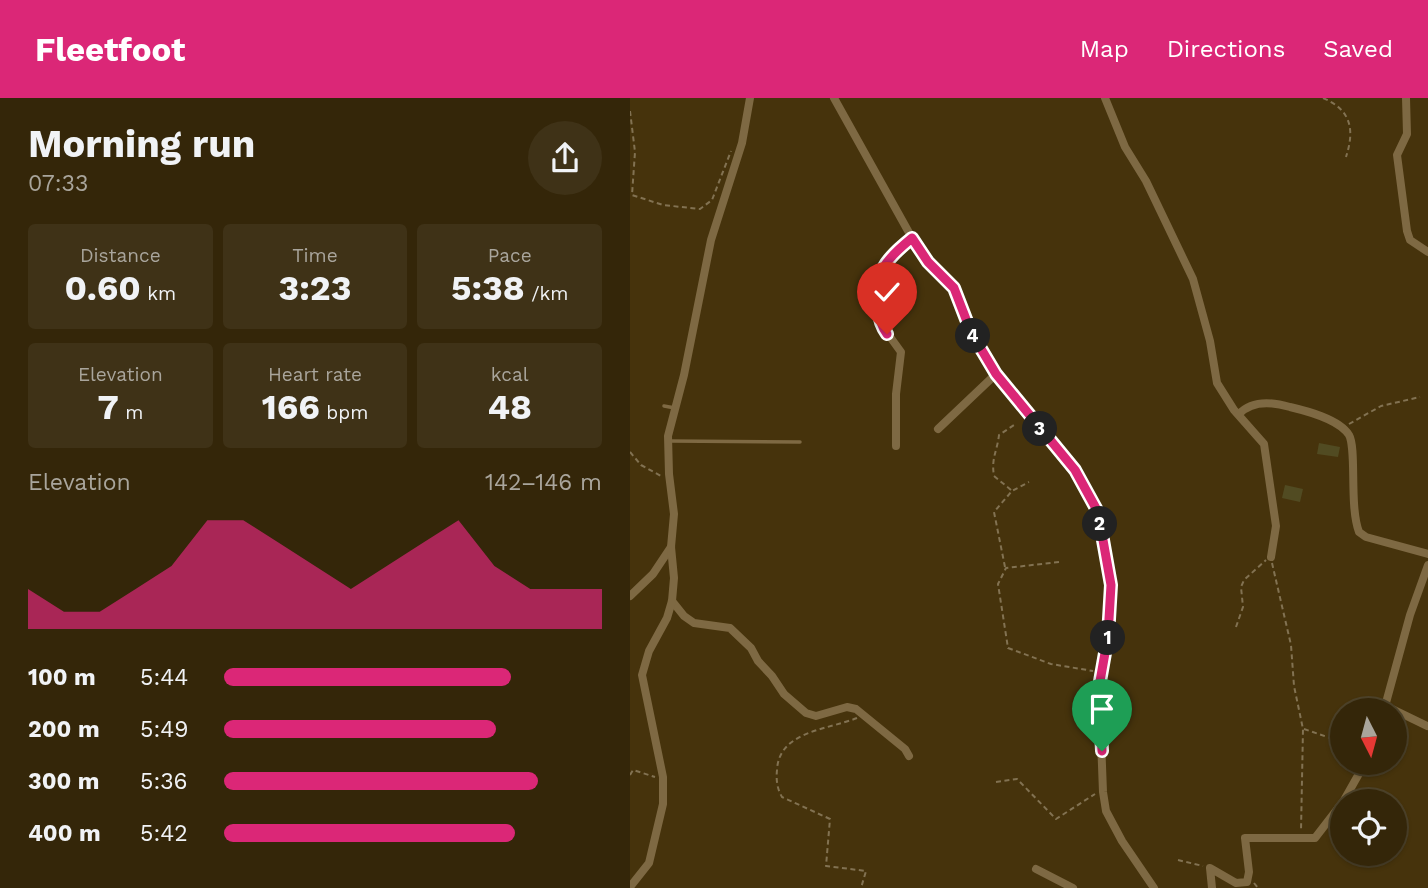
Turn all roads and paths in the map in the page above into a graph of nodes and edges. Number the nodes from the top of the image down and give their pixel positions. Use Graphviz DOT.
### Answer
graph roads {
  1 [pos="750,98"];
  2 [pos="834,98"];
  3 [pos="1105,98"];
  4 [pos="1323,98"];
  5 [pos="1406,98"];
  6 [pos="630,111"];
  7 [pos="742,143"];
  8 [pos="1346,157"];
  9 [pos="912,238"];
  10 [pos="1428,252"];
  11 [pos="996,374"];
  12 [pos="1420,397"];
  13 [pos="664,406"];
  14 [pos="675,408"];
  15 [pos="1239,414"];
  16 [pos="1331,421"];
  17 [pos="1014,425"];
  18 [pos="938,429"];
  19 [pos="668,441"];
  20 [pos="800,442"];
  21 [pos="897,446"];
  22 [pos="630,452"];
  23 [pos="669,474"];
  24 [pos="1029,482"];
  25 [pos="1012,491"];
  26 [pos="671,547"];
  27 [pos="1428,554"];
  28 [pos="1271,557"];
  29 [pos="1059,562"];
  30 [pos="1428,565"];
  31 [pos="1006,568"];
  32 [pos="630,596"];
  33 [pos="672,601"];
  34 [pos="1236,627"];
  35 [pos="1101,672"];
  36 [pos="1388,698"];
  37 [pos="859,711"];
  38 [pos="1407,717"];
  39 [pos="1427,726"];
  40 [pos="1303,729"];
  41 [pos="1330,737"];
  42 [pos="909,756"];
  43 [pos="630,775"];
  44 [pos="663,777"];
  45 [pos="996,782"];
  46 [pos="1103,792"];
  47 [pos="1330,819"];
  48 [pos="1300,839"];
  49 [pos="1178,860"];
  50 [pos="1210,868"];
  51 [pos="1036,869"];
  52 [pos="630,887"];
  53 [pos="1153,887"];
  54 [pos="861,888"];
  55 [pos="1073,888"];
  56 [pos="1212,888"];
  1 -- 7 [label="street"];
  2 -- 9 [label="street"];
  3 -- 15 [label="street"];
  4 -- 8 [label="path"];
  5 -- 10 [label="street"];
  6 -- 7 [label="path"];
  7 -- 14 [label="street"];
  9 -- 11 [label="street"];
  9 -- 21 [label="street"];
  11 -- 18 [label="street"];
  11 -- 35 [label="street"];
  12 -- 16 [label="path"];
  13 -- 14 [label="lane"];
  14 -- 19 [label="street"];
  15 -- 16 [label="street"];
  15 -- 28 [label="street"];
  16 -- 27 [label="street"];
  17 -- 25 [label="path"];
  19 -- 20 [label="lane"];
  19 -- 23 [label="street"];
  22 -- 23 [label="path"];
  23 -- 26 [label="street"];
  24 -- 25 [label="path"];
  25 -- 31 [label="path"];
  26 -- 32 [label="street"];
  26 -- 33 [label="street"];
  28 -- 34 [label="path"];
  28 -- 40 [label="path"];
  29 -- 31 [label="path"];
  30 -- 36 [label="street"];
  31 -- 35 [label="path"];
  33 -- 37 [label="street"];
  33 -- 44 [label="street"];
  35 -- 46 [label="street"];
  37 -- 42 [label="street"];
  37 -- 54 [label="path"];
  38 -- 39 [label="street"];
  40 -- 41 [label="path"];
  40 -- 48 [label="path"];
  43 -- 44 [label="path"];
  44 -- 52 [label="street"];
  45 -- 46 [label="path"];
  46 -- 53 [label="street"];
  47 -- 48 [label="street"];
  48 -- 50 [label="street"];
  49 -- 50 [label="path"];
  50 -- 56 [label="street"];
  51 -- 55 [label="street"];
}
